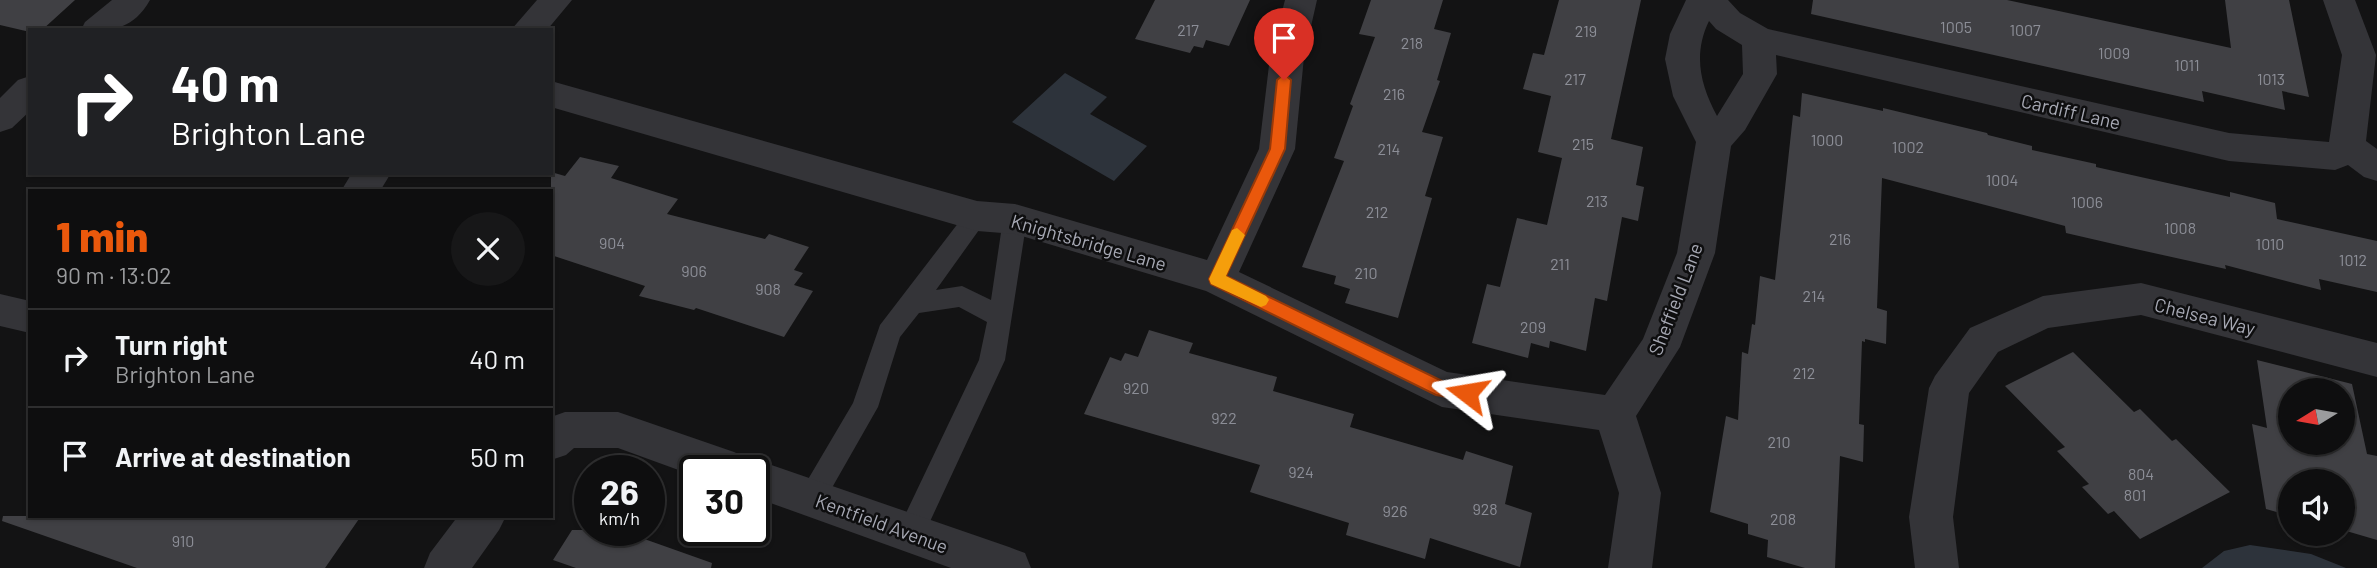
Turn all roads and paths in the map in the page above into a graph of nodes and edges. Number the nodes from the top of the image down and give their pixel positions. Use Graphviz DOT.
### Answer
graph roads {
  1 [pos="134,0"];
  2 [pos="556,0"];
  3 [pos="1301,0"];
  4 [pos="1702,0"];
  5 [pos="1709,0"];
  6 [pos="2339,0"];
  7 [pos="99,28"];
  8 [pos="529,28"];
  9 [pos="1759,38"];
  10 [pos="28,91"];
  11 [pos="553,95"];
  12 [pos="0,119"];
  13 [pos="1714,142"];
  14 [pos="2348,146"];
  15 [pos="2377,167"];
  16 [pos="371,175"];
  17 [pos="361,189"];
  18 [pos="977,216"];
  19 [pos="1015,219"];
  20 [pos="1217,279"];
  21 [pos="912,304"];
  22 [pos="0,310"];
  23 [pos="28,317"];
  24 [pos="1001,317"];
  25 [pos="2377,360"];
  26 [pos="1615,414"];
  27 [pos="558,436"];
  28 [pos="689,455"];
  29 [pos="770,484"];
  30 [pos="811,498"];
  31 [pos="483,518"];
  32 [pos="910,534"];
  33 [pos="446,568"];
  34 [pos="1009,568"];
  35 [pos="1630,568"];
  36 [pos="1937,568"];
  1 -- 7 [label="street"];
  2 -- 8 [label="street"];
  3 -- 20 [label="street"];
  4 -- 13 [label="street"];
  5 -- 9 [label="street"];
  6 -- 14 [label="street"];
  9 -- 13 [label="street"];
  9 -- 14 [label="street, Cardiff Lane"];
  10 -- 12 [label="street"];
  11 -- 18 [label="street, Knightsbridge Lane"];
  13 -- 26 [label="street, Sheffield Lane"];
  14 -- 15 [label="street"];
  16 -- 17 [label="street"];
  18 -- 19 [label="street, Knightsbridge Lane"];
  18 -- 21 [label="lane"];
  19 -- 20 [label="street, Knightsbridge Lane"];
  19 -- 24 [label="lane"];
  20 -- 26 [label="street, Knightsbridge Lane"];
  21 -- 24 [label="lane"];
  21 -- 30 [label="lane"];
  22 -- 23 [label="street"];
  24 -- 32 [label="lane"];
  25 -- 36 [label="street, Chelsea Way"];
  26 -- 35 [label="street"];
  27 -- 28 [label="street"];
  29 -- 30 [label="street, Kentfield Avenue"];
  30 -- 32 [label="street, Kentfield Avenue"];
  31 -- 33 [label="street"];
  32 -- 34 [label="street, Kentfield Avenue"];
}
